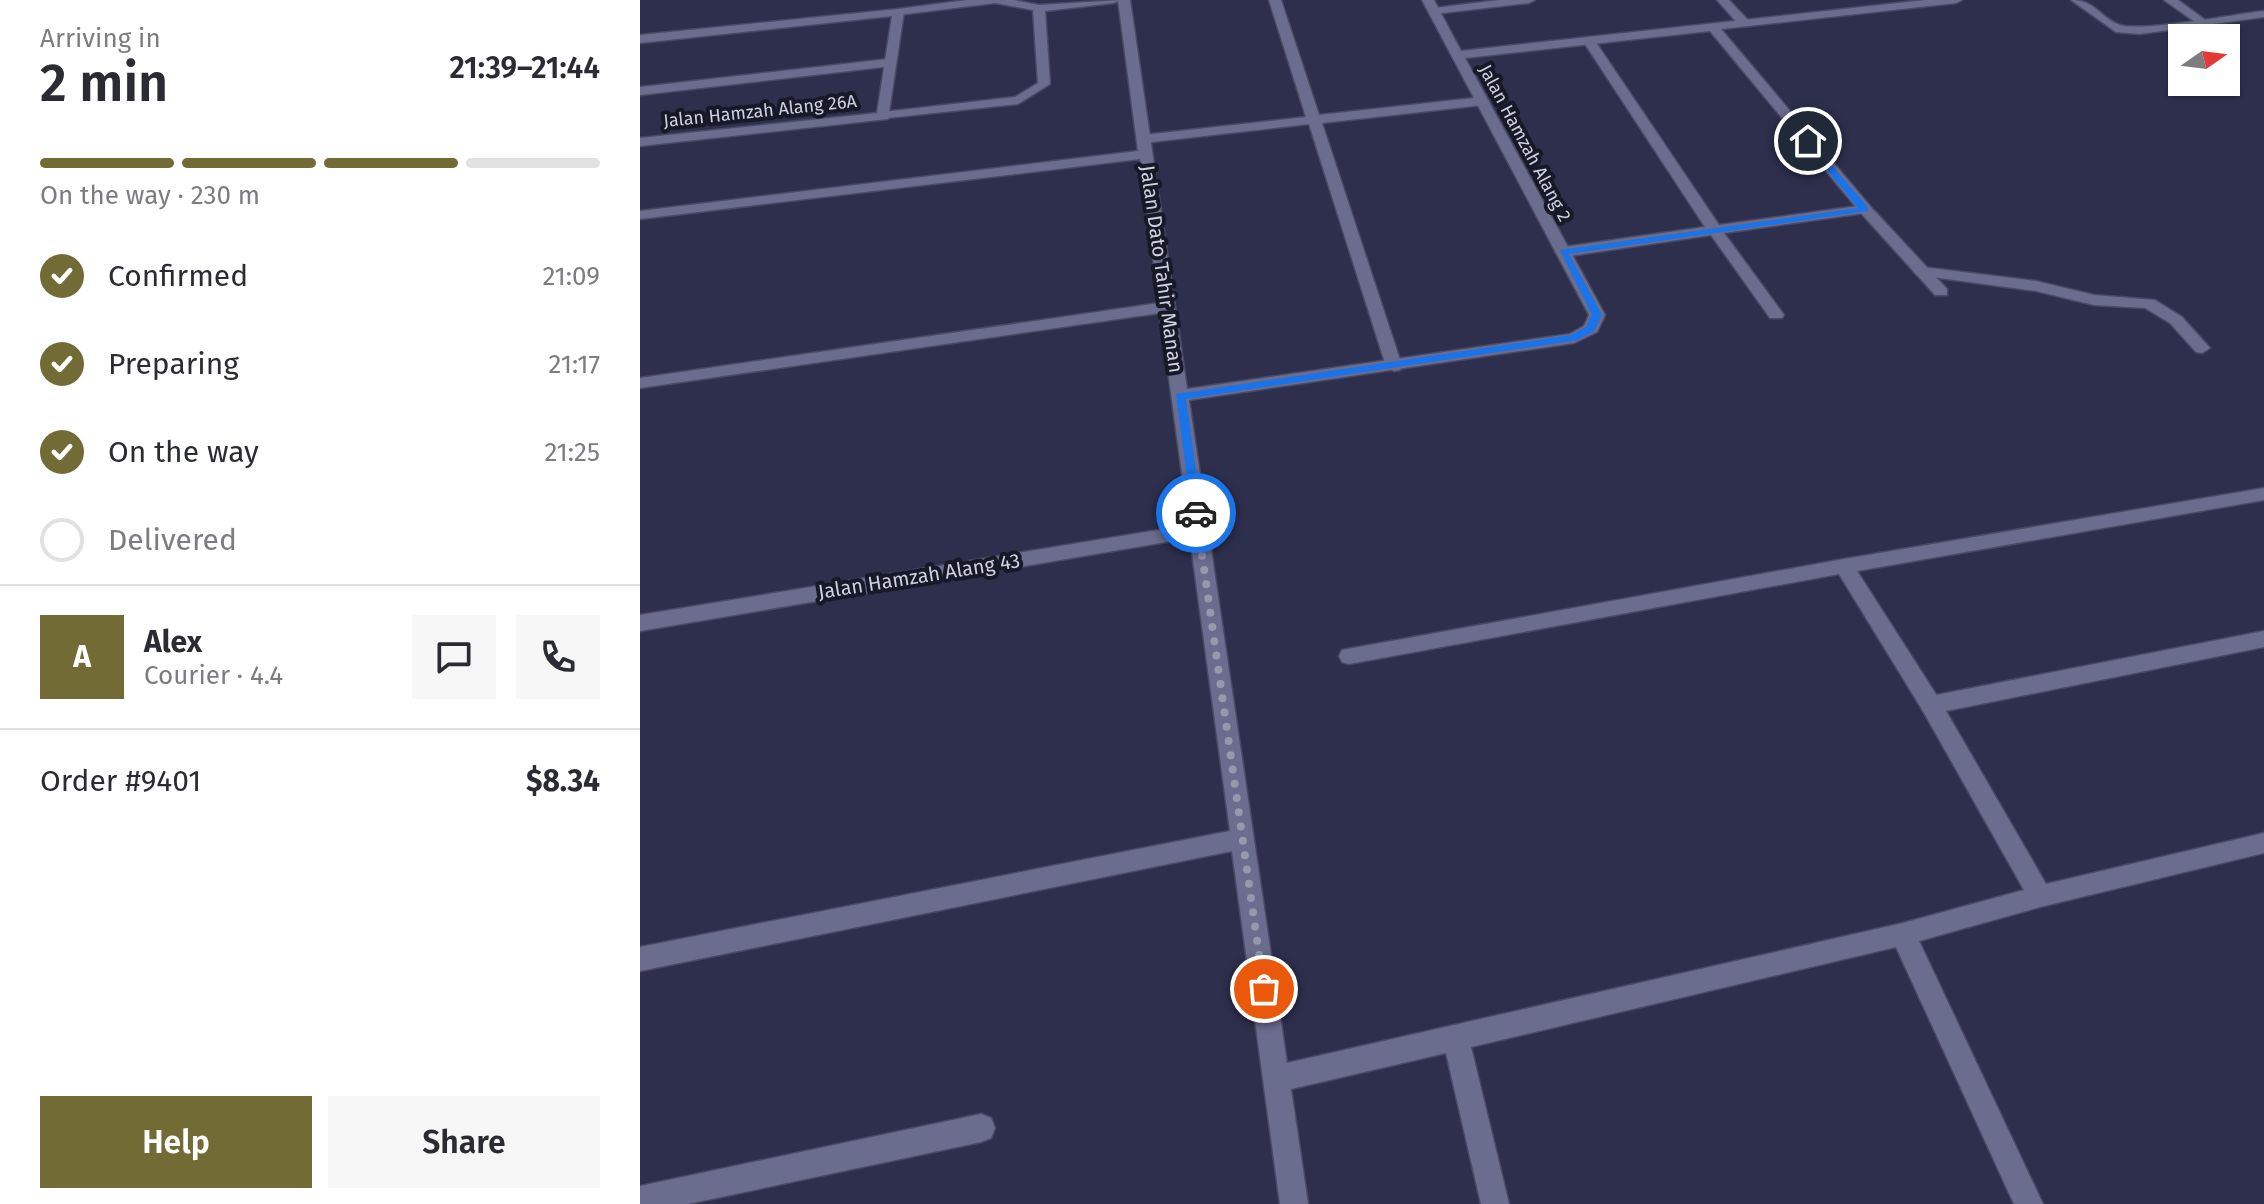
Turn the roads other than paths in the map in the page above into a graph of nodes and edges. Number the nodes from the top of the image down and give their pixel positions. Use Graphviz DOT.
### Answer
graph roads {
  1 [pos="1114,0"];
  2 [pos="1124,0"];
  3 [pos="1275,0"];
  4 [pos="1529,0"];
  5 [pos="1723,0"];
  6 [pos="1956,0"];
  7 [pos="2077,0"];
  8 [pos="2170,0"];
  9 [pos="1431,6"];
  10 [pos="1039,8"];
  11 [pos="898,12"];
  12 [pos="2264,14"];
  13 [pos="2202,22"];
  14 [pos="1744,23"];
  15 [pos="1713,27"];
  16 [pos="640,39"];
  17 [pos="1589,41"];
  18 [pos="1458,55"];
  19 [pos="888,63"];
  20 [pos="640,91"];
  21 [pos="1483,101"];
  22 [pos="883,116"];
  23 [pos="1313,120"];
  24 [pos="640,142"];
  25 [pos="1144,146"];
  26 [pos="1865,209"];
  27 [pos="640,215"];
  28 [pos="1715,231"];
  29 [pos="1563,252"];
  30 [pos="1922,272"];
  31 [pos="1941,292"];
  32 [pos="1167,307"];
  33 [pos="1776,315"];
  34 [pos="2202,348"];
  35 [pos="1394,366"];
  36 [pos="640,383"];
  37 [pos="1180,396"];
  38 [pos="2264,494"];
  39 [pos="1199,530"];
  40 [pos="1844,566"];
  41 [pos="640,623"];
  42 [pos="2264,639"];
  43 [pos="1349,656"];
  44 [pos="1931,705"];
  45 [pos="1242,839"];
  46 [pos="2264,844"];
  47 [pos="2040,896"];
  48 [pos="1903,934"];
  49 [pos="640,959"];
  50 [pos="1456,1038"];
  51 [pos="1277,1079"];
  52 [pos="981,1128"];
  53 [pos="640,1200"];
  54 [pos="1294,1204"];
  55 [pos="1495,1204"];
  56 [pos="2029,1204"];
  1 -- 10 [label="street"];
  2 -- 25 [label="street, Jalan Dato Tahir Manan"];
  3 -- 23 [label="street"];
  4 -- 9 [label="street"];
  5 -- 14 [label="street"];
  6 -- 14 [label="street"];
  7 -- 13 [label="street"];
  8 -- 13 [label="street"];
  9 -- 18 [label="street, Jalan Hamzah Alang 2"];
  10 -- 11 [label="street"];
  10 -- 22 [label="street, Jalan Hamzah Alang 26A"];
  11 -- 16 [label="street"];
  11 -- 19 [label="street"];
  12 -- 13 [label="street"];
  14 -- 15 [label="street"];
  15 -- 17 [label="street"];
  15 -- 26 [label="street"];
  17 -- 18 [label="street"];
  17 -- 28 [label="street"];
  18 -- 21 [label="street, Jalan Hamzah Alang 2"];
  19 -- 20 [label="street"];
  19 -- 22 [label="street"];
  21 -- 23 [label="street"];
  21 -- 29 [label="street, Jalan Hamzah Alang 2"];
  22 -- 24 [label="street, Jalan Hamzah Alang 26A"];
  23 -- 25 [label="street"];
  23 -- 35 [label="street"];
  25 -- 27 [label="street"];
  25 -- 32 [label="street, Jalan Dato Tahir Manan"];
  26 -- 28 [label="street"];
  26 -- 30 [label="street"];
  28 -- 29 [label="street"];
  28 -- 33 [label="street"];
  29 -- 35 [label="street, Jalan Hamzah Alang 2"];
  30 -- 31 [label="street"];
  30 -- 34 [label="street"];
  32 -- 36 [label="street"];
  32 -- 37 [label="street, Jalan Dato Tahir Manan"];
  35 -- 37 [label="street"];
  37 -- 39 [label="street, Jalan Dato Tahir Manan"];
  38 -- 40 [label="street"];
  39 -- 41 [label="street, Jalan Hamzah Alang 43"];
  39 -- 45 [label="street, Jalan Dato Tahir Manan"];
  40 -- 43 [label="street"];
  40 -- 44 [label="street"];
  42 -- 44 [label="street"];
  44 -- 47 [label="street"];
  45 -- 49 [label="street"];
  45 -- 51 [label="street, Jalan Dato Tahir Manan"];
  46 -- 47 [label="street"];
  47 -- 48 [label="street"];
  48 -- 50 [label="street"];
  48 -- 56 [label="street"];
  50 -- 51 [label="street"];
  50 -- 55 [label="street"];
  51 -- 54 [label="street, Jalan Dato Tahir Manan"];
  52 -- 53 [label="street"];
}
